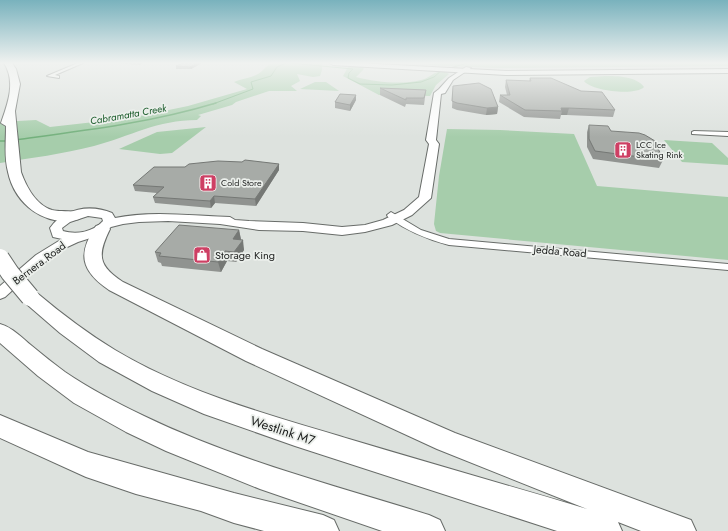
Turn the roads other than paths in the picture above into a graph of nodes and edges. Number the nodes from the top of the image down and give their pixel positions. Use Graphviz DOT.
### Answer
graph roads {
  1 [pos="14,88"];
  2 [pos="444,88"];
  3 [pos="10,111"];
  4 [pos="694,134"];
  5 [pos="728,134"];
  6 [pos="0,142"];
  7 [pos="74,216"];
  8 [pos="394,217"];
  9 [pos="104,222"];
  10 [pos="56,231"];
  11 [pos="80,236"];
  12 [pos="0,258"];
  13 [pos="728,267"];
  14 [pos="0,283"];
  15 [pos="0,294"];
  16 [pos="0,331"];
  17 [pos="0,426"];
  18 [pos="322,531"];
  19 [pos="429,531"];
  20 [pos="606,531"];
  21 [pos="680,531"];
  1 -- 3 [label="highway"];
  2 -- 8 [label="main road"];
  3 -- 6 [label="highway"];
  3 -- 7 [label="highway"];
  4 -- 5 [label="street"];
  7 -- 9 [label="main road"];
  7 -- 10 [label="main road, Bernera Road"];
  8 -- 9 [label="main road"];
  8 -- 13 [label="street, Jedda Road"];
  9 -- 11 [label="main road"];
  9 -- 21 [label="highway"];
  10 -- 11 [label="main road"];
  10 -- 14 [label="main road, Bernera Road"];
  11 -- 15 [label="main road, Bernera Road"];
  12 -- 20 [label="highway, Westlink M7, bridge"];
  16 -- 19 [label="highway"];
  17 -- 18 [label="highway"];
}
